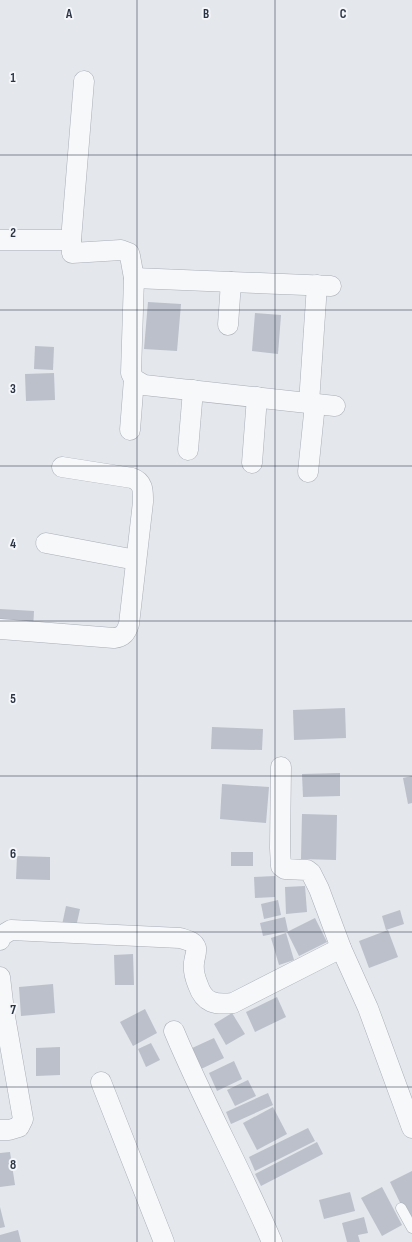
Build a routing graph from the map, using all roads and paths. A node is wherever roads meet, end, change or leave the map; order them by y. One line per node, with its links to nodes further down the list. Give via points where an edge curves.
1 (84, 81): 3 (street)
2 (0, 240): 3 (street)
3 (71, 240): 4 (street, via 72,253 121,250 129,253)
4 (134, 278): 5 (street); 7 (street)
5 (231, 282): 6 (street); 10 (street, via 324,286)
6 (228, 325)
7 (134, 379): 8 (street, via 144,385); 12 (street)
8 (193, 390): 9 (street); 13 (street)
9 (257, 397): 10 (street); 14 (street)
10 (312, 403): 11 (street); 16 (street)
11 (335, 406)
12 (130, 430)
13 (188, 450)
14 (252, 463)
15 (62, 468): 18 (street, via 132,478 140,484 143,502)
16 (308, 472)
17 (46, 543): 18 (street)
18 (136, 560): 19 (street, via 129,624 120,637)
19 (0, 629)
20 (281, 767): 22 (street, via 281,866 285,869 306,870 311,873)
21 (0, 940): 22 (street, via 1,936 11,930 188,940 196,948 195,977 201,994 212,1002 222,1004 232,1003)
22 (340, 948): 28 (street, via 368,1008)
23 (0, 977): 24 (street)
24 (2, 1011): 26 (street)
25 (174, 1031): 33 (street)
26 (7, 1067): 29 (street, via 23,1119 19,1127)
27 (101, 1082): 32 (street)
28 (412, 1128)
29 (0, 1130)
30 (401, 1208): 31 (lane)
31 (412, 1228)
32 (164, 1242)
33 (272, 1242)

